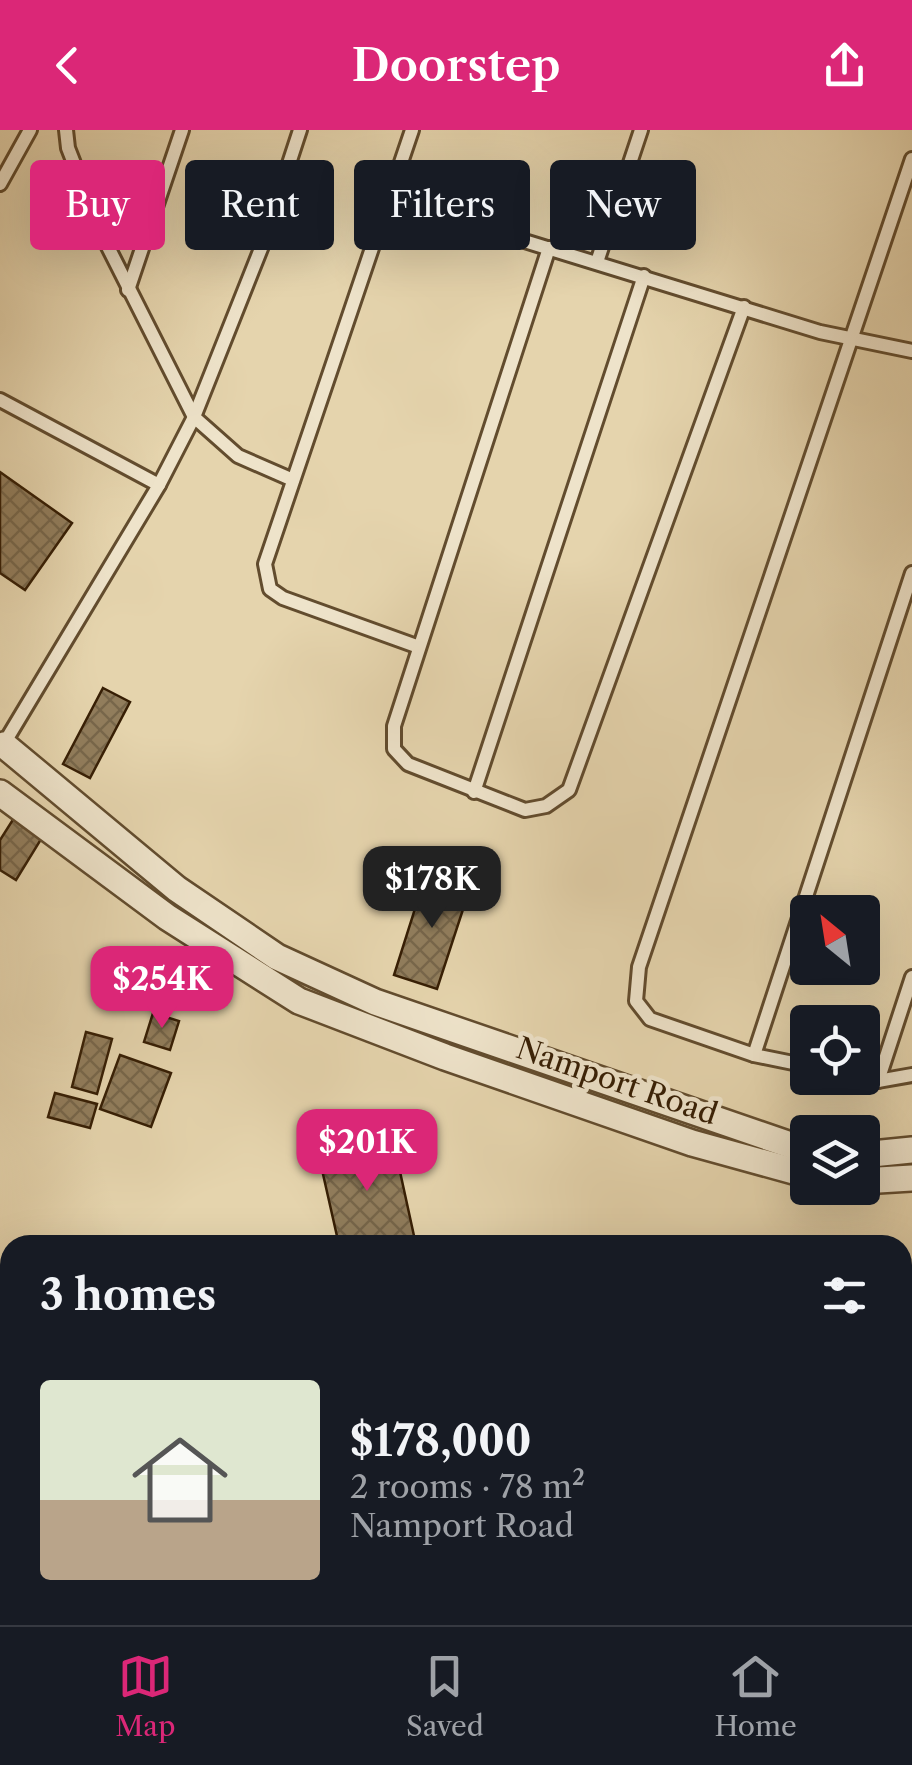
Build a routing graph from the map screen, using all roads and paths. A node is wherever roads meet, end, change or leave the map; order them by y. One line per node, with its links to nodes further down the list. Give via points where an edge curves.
1 (30, 130): 9 (lane)
2 (66, 130): 15 (lane)
3 (182, 130): 15 (lane)
4 (300, 130): 20 (lane)
5 (412, 130): 8 (lane)
6 (640, 130): 13 (lane)
7 (912, 159): 17 (lane)
8 (402, 160)
9 (0, 184)
10 (530, 242): 11 (lane)
11 (549, 248): 13 (lane); 24 (lane)
12 (371, 250): 21 (lane)
13 (597, 262): 14 (lane)
14 (644, 276): 16 (lane); 26 (lane)
15 (128, 290): 20 (lane)
16 (744, 307): 17 (lane); 26 (lane, via 569,790 546,806 525,810)
17 (852, 338): 18 (lane); 29 (lane, via 640,967 636,1001 650,1020)
18 (912, 351)
19 (0, 400): 22 (lane)
20 (194, 417): 21 (lane, via 238,456); 22 (lane)
21 (294, 480): 24 (lane, via 265,564 270,589)
22 (159, 485): 25 (lane)
23 (912, 573): 29 (lane)
24 (419, 647): 26 (lane, via 394,726 394,749 408,764)
25 (2, 748): 34 (street, via 177,889 277,957 375,1002)
26 (474, 792)
27 (0, 793): 37 (street, Namport Road, via 167,917 299,1000 692,1143)
28 (912, 977): 31 (lane)
29 (754, 1055): 30 (lane)
30 (790, 1062)
31 (880, 1075)
32 (912, 1075): 33 (lane)
33 (880, 1081)
34 (790, 1145)
35 (912, 1150): 36 (street)
36 (880, 1153)
37 (790, 1170)
38 (912, 1178): 39 (street)
39 (880, 1180)

